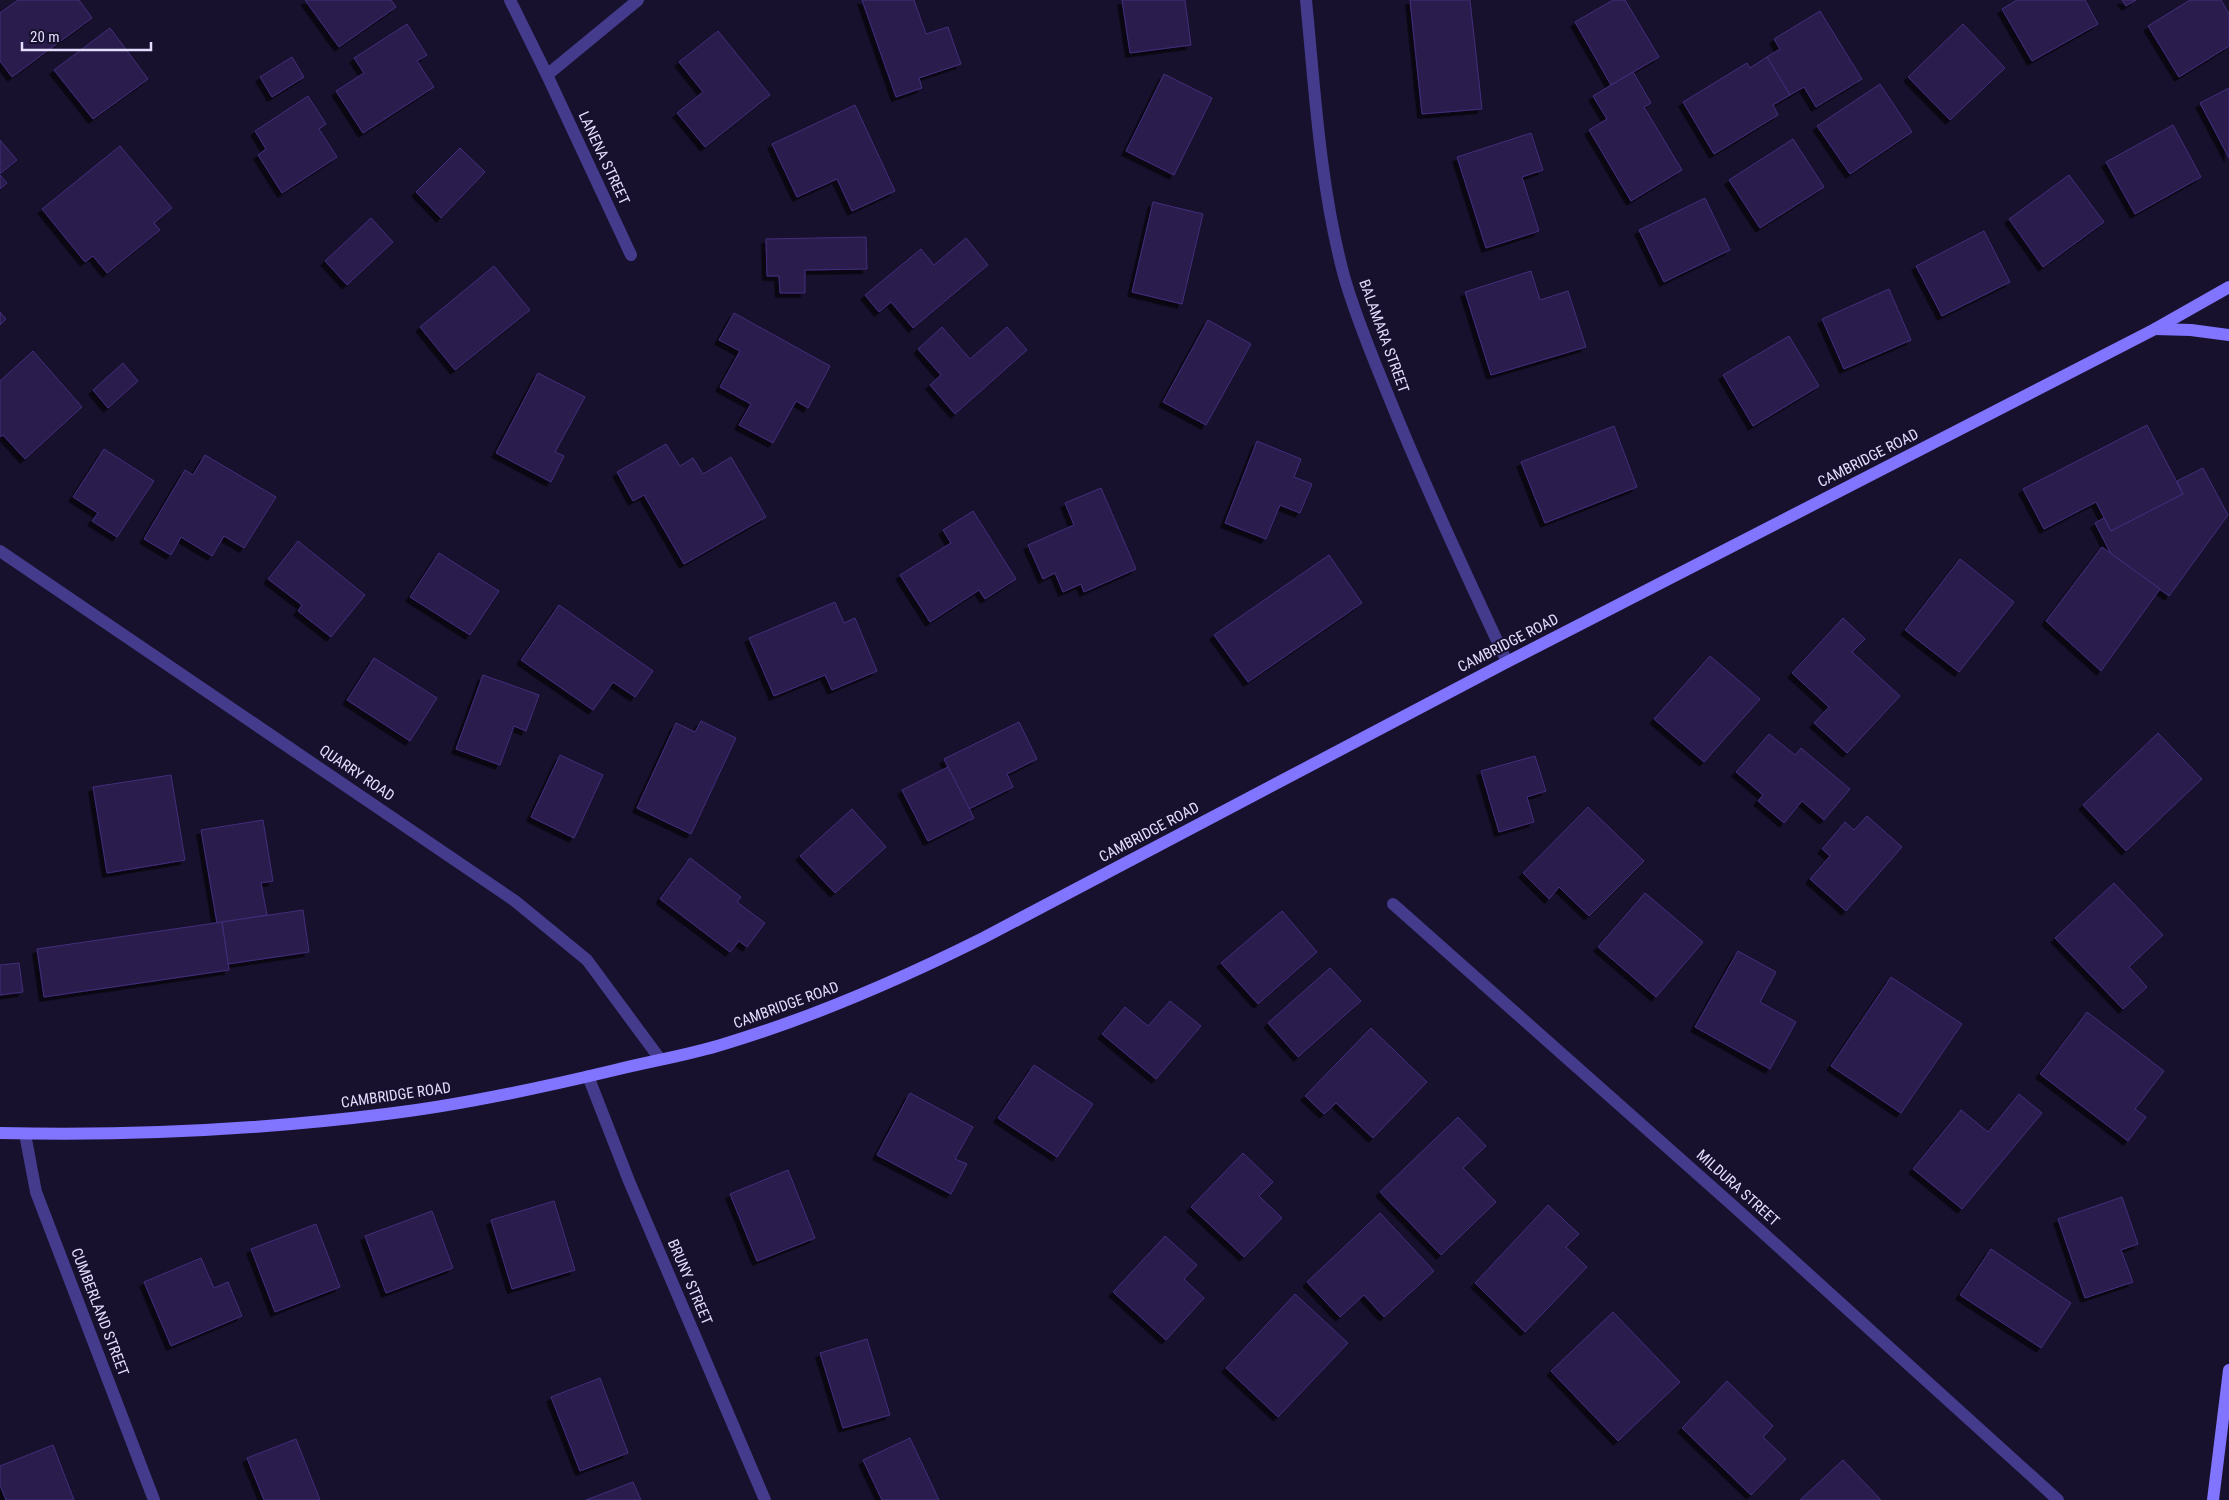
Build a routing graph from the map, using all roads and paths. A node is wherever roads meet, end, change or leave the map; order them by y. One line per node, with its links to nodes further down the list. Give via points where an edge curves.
1 (510, 0): 4 (street, LANENA STREET)
2 (638, 0): 4 (street)
3 (1306, 0): 10 (street, BALAMARA STREET, via 1320,149 1344,277 1414,459)
4 (548, 75): 5 (street, LANENA STREET)
5 (631, 255)
6 (2229, 287): 7 (main road, CAMBRIDGE ROAD)
7 (2155, 328): 8 (main road); 10 (main road, CAMBRIDGE ROAD)
8 (2229, 335)
9 (0, 551): 12 (street, QUARRY ROAD, via 515,900 587,960)
10 (1507, 662): 12 (main road, CAMBRIDGE ROAD, via 912,974 723,1044)
11 (1392, 904): 19 (street, MILDURA STREET, via 1737,1209)
12 (660, 1059): 13 (main road, CAMBRIDGE ROAD)
13 (588, 1076): 15 (main road, CAMBRIDGE ROAD, via 499,1096 388,1114 274,1126 173,1132); 18 (street, BRUNY STREET, via 629,1181)
14 (0, 1133): 15 (main road, CAMBRIDGE ROAD)
15 (25, 1134): 17 (street, CUMBERLAND STREET, via 36,1192)
16 (2229, 1370): 20 (main road)
17 (154, 1500)
18 (765, 1500)
19 (2058, 1500)
20 (2213, 1500)

